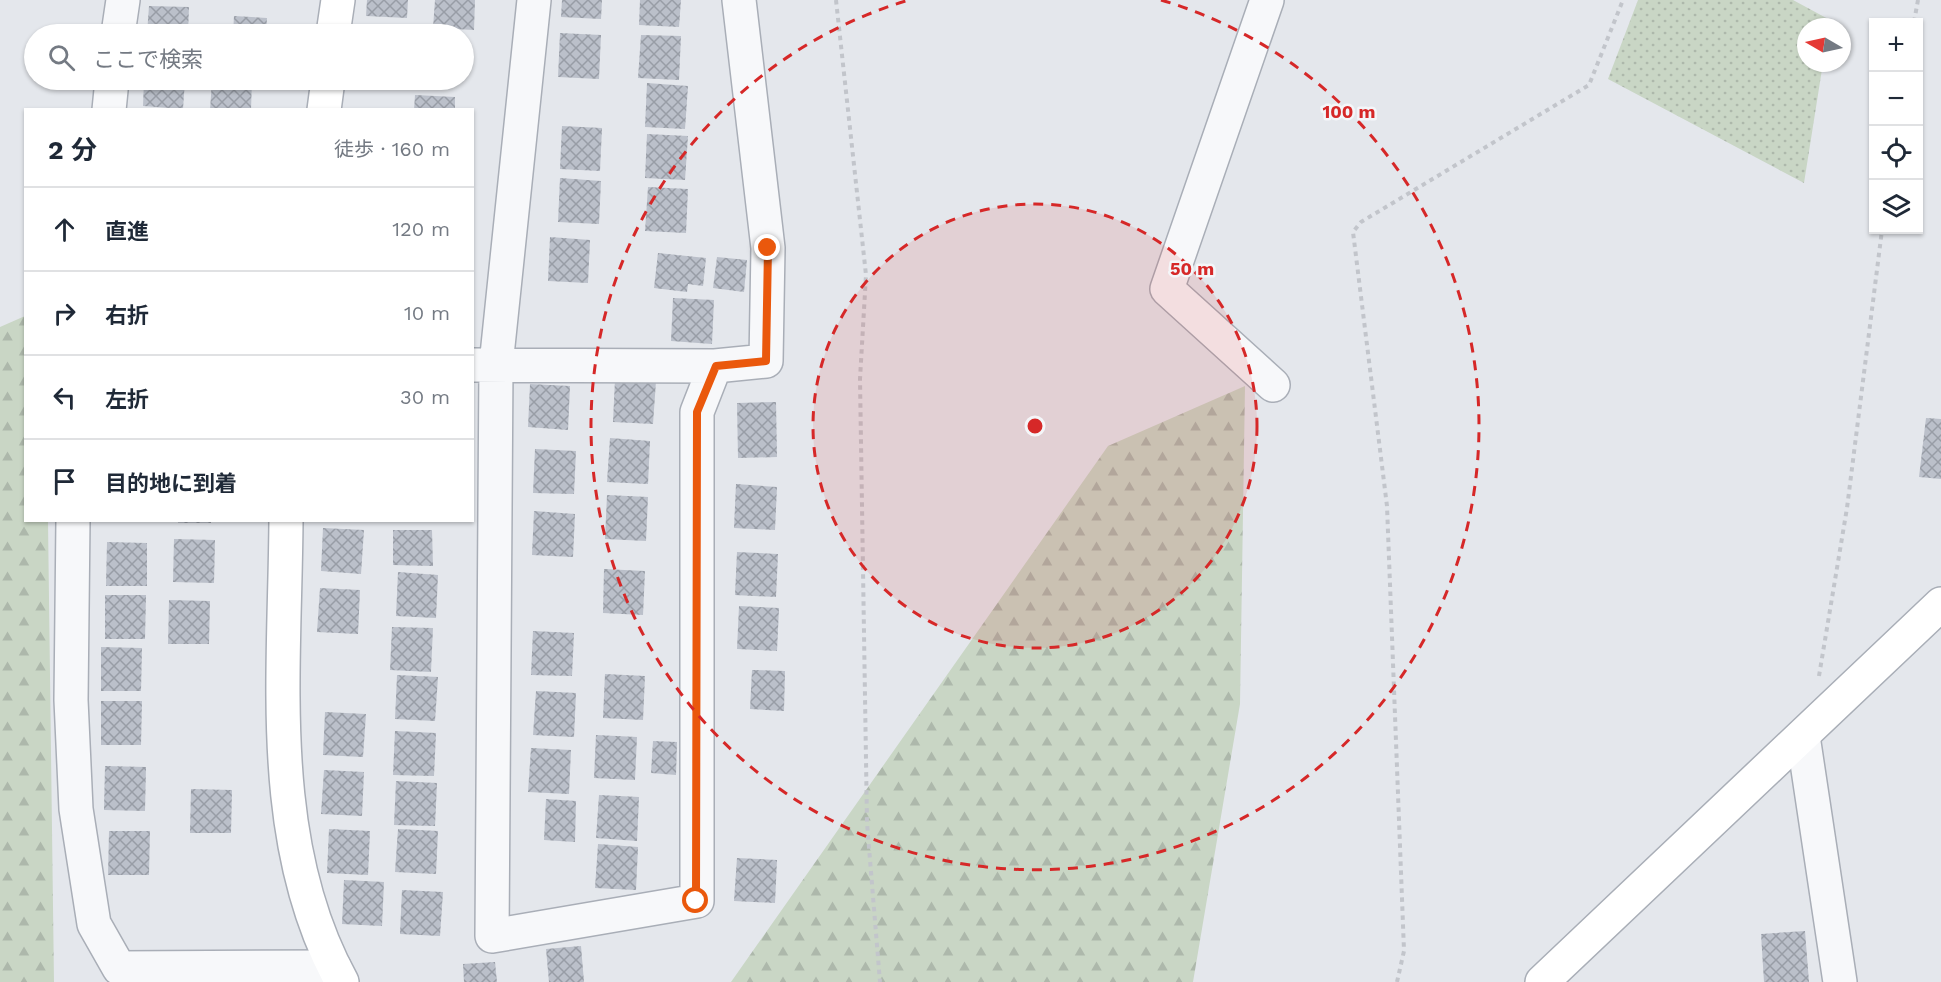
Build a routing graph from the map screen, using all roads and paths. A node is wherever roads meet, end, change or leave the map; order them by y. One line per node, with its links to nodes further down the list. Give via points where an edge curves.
1 (123, 0): 10 (street)
2 (338, 0): 11 (street)
3 (534, 0): 17 (street)
4 (739, 0): 18 (street, via 768,248 766,361)
5 (836, 0): 25 (path, via 866,275 860,379 867,823)
6 (1267, 0): 19 (street, via 1167,289)
7 (1623, 0): 26 (path, via 1589,85 1362,222 1353,232 1387,506 1404,951)
8 (1918, 0): 9 (path)
9 (1915, 18)
10 (119, 24)
11 (334, 24)
12 (111, 90): 14 (street)
13 (327, 90): 15 (street)
14 (108, 108)
15 (324, 108)
16 (1881, 234): 23 (path, via 1847,508)
17 (484, 365): 18 (street); 18 (street, via 492,936 696,901 697,412)
18 (716, 366)
19 (1273, 385)
20 (73, 522): 24 (street, via 71,700 76,809 94,924 118,968)
21 (286, 522): 24 (street, via 284,736 292,833 326,952)
22 (1941, 604): 23 (street)
23 (1808, 732): 27 (street); 28 (street)
24 (338, 974)
25 (880, 982)
26 (1397, 982)
27 (1542, 982)
28 (1840, 982)

